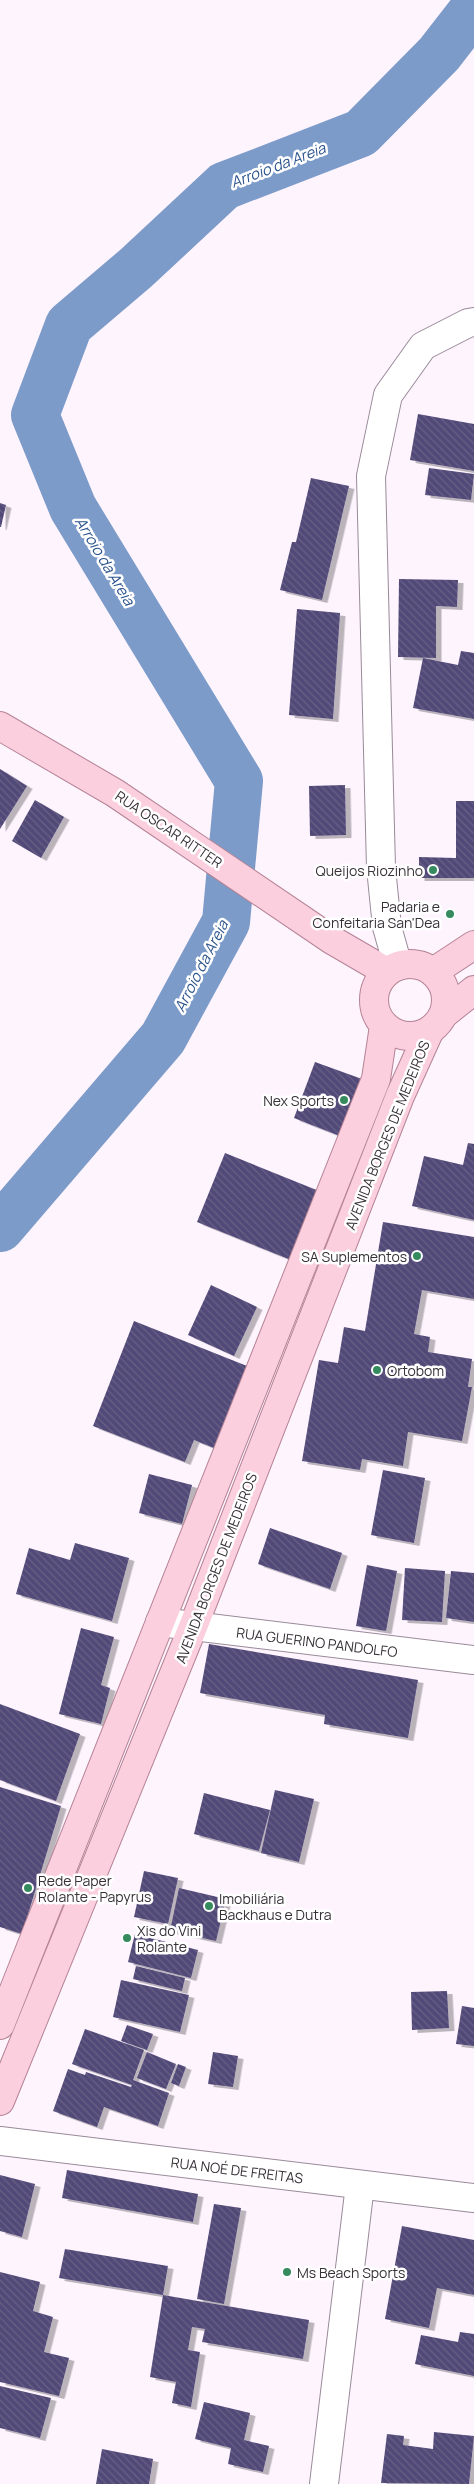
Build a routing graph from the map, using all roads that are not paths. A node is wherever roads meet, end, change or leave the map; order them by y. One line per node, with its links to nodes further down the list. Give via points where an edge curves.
1 (474, 322): 5 (street, via 423,346 388,395 371,476 381,868 387,927)
2 (0, 726): 5 (main road, RUA OSCAR RITTER, via 115,793)
3 (474, 944): 4 (main road)
4 (433, 972): 5 (main road, via 410,964); 7 (main road, via 446,992 447,1004)
5 (387, 977): 8 (main road, via 374,1004)
6 (474, 990): 7 (main road)
7 (436, 1023): 8 (main road, via 418,1036 394,1033); 10 (main road, AVENIDA BORGES DE MEDEIROS, via 400,1096)
8 (384, 1026): 9 (main road, via 376,1079)
9 (160, 1622): 10 (street, RUA GUERINO PANDOLFO); 12 (main road)
10 (194, 1628): 11 (street, RUA GUERINO PANDOLFO); 13 (main road, AVENIDA BORGES DE MEDEIROS)
11 (474, 1660)
12 (11, 1997): 13 (main road); 14 (main road)
13 (38, 2009): 15 (main road, AVENIDA BORGES DE MEDEIROS)
14 (0, 2025)
15 (0, 2102)
16 (0, 2142): 17 (street, RUA NOÉ DE FREITAS)
17 (360, 2185): 18 (street, RUA NOÉ DE FREITAS); 19 (street)
18 (474, 2198)
19 (324, 2484)

